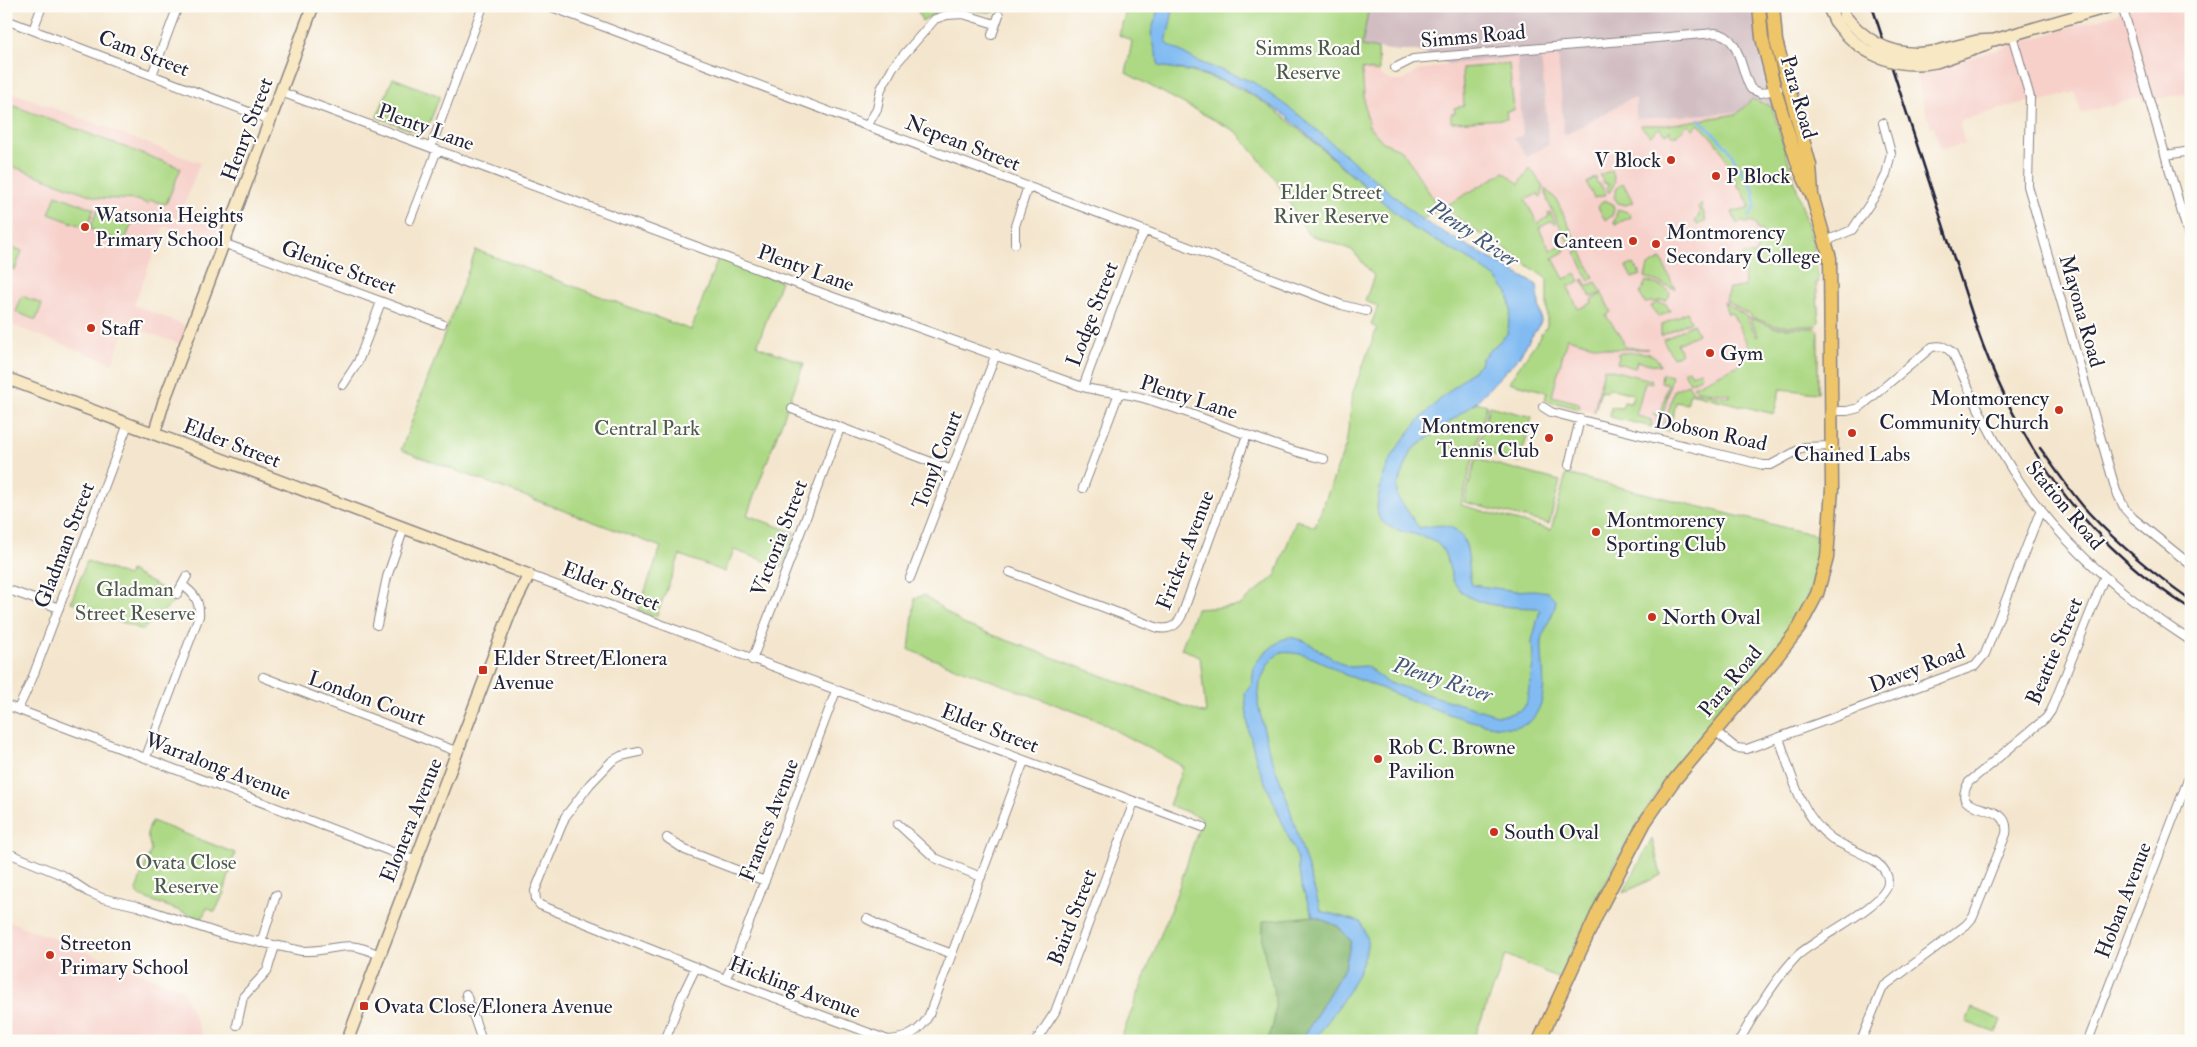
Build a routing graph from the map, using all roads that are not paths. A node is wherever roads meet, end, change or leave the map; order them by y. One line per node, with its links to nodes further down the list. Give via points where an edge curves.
1 (42, 6): 15 (street)
2 (178, 6): 19 (street)
3 (313, 6): 22 (street, Henry Street)
4 (483, 6): 26 (street)
5 (549, 6): 25 (street, Nepean Street)
6 (1759, 6): 21 (main road, Para Road, via 1762,38)
7 (1773, 6): 20 (main road, Para Road, via 1773,27)
8 (1828, 6): 11 (street)
9 (2111, 6): 17 (street)
10 (2122, 6): 28 (street)
11 (1839, 14): 17 (street, bridge, via 1884,48 1935,57 1976,42)
12 (999, 15): 14 (street)
13 (6, 20): 15 (street, Cam Street)
14 (995, 24): 16 (street); 25 (street, via 963,14 935,19 893,67)
15 (33, 30): 19 (street, Cam Street)
16 (992, 35)
17 (2012, 35): 60 (street, Mayona Road, via 2030,97 2028,186 2116,491 2133,518)
18 (1396, 68): 21 (street, Simms Road, via 1413,59 1715,33 1731,40 1751,89 1761,93)
19 (152, 75): 23 (street, Cam Street)
20 (1788, 86): 21 (street, Simms Road); 30 (main road, Para Road, via 1810,165)
21 (1775, 90): 30 (main road, Para Road, via 1799,168)
22 (281, 92): 23 (street, Henry Street); 26 (street, Plenty Lane)
23 (270, 120): 34 (street, Henry Street)
24 (1883, 123): 33 (street, via 1891,153 1886,175 1852,230)
25 (867, 126): 29 (street, Nepean Street)
26 (434, 149): 31 (street); 40 (street, Plenty Lane)
27 (2191, 151): 28 (street)
28 (2166, 155): 36 (street)
29 (1028, 186): 32 (street, Nepean Street); 35 (street, via 1015,226)
30 (1812, 195): 33 (main road, Para Road)
31 (410, 220)
32 (1142, 229): 38 (street, Nepean Street, via 1342,305); 43 (street, Lodge Street)
33 (1826, 240): 47 (main road, Para Road, via 1830,258)
34 (224, 243): 37 (street, Glenice Street); 51 (street, Henry Street)
35 (1015, 244)
36 (2191, 244)
37 (381, 302): 39 (street, Glenice Street); 42 (street, via 358,362)
38 (1366, 311)
39 (442, 324)
40 (996, 354): 43 (street, Plenty Lane); 56 (street, Tonyl Court)
41 (6, 378): 49 (street, Elder Street)
42 (343, 385)
43 (1083, 387): 44 (street, Plenty Lane)
44 (1119, 393): 52 (street, Plenty Lane); 57 (street)
45 (1543, 407): 48 (street, Dobson Road)
46 (792, 409): 50 (street)
47 (1831, 410): 53 (main road, Para Road); 58 (street, Station Road, via 1859,408 1926,351 1944,346 1953,354 2007,461)
48 (1580, 419): 53 (street, Dobson Road, via 1766,466 1804,447); 55 (street)
49 (128, 424): 51 (street, Elder Street); 69 (street, Gladman Street)
50 (840, 428): 56 (street); 72 (street, Victoria Street)
51 (154, 434): 59 (street, Elder Street)
52 (1247, 435): 54 (street, Plenty Lane); 61 (street, Fricker Avenue, via 1182,615 1174,626 1158,628)
53 (1832, 446): 77 (main road, Para Road, via 1830,540 1817,594 1799,628)
54 (1324, 459)
55 (1569, 465)
56 (952, 470): 64 (street, Tonyl Court)
57 (1084, 488)
58 (2041, 509): 65 (street, Station Road); 78 (street, Davey Road, via 1980,663)
59 (404, 528): 62 (street, Elder Street); 70 (street, via 387,577)
60 (2191, 565)
61 (1010, 572)
62 (525, 573): 72 (street, Elder Street); 79 (street, Elonera Avenue)
63 (187, 576): 66 (street)
64 (910, 578)
65 (2104, 578): 71 (street, Station Road); 109 (street, Beattie Street, via 2051,711 1965,788 1968,803 1999,813 2007,824 1973,917 1883,986)
66 (182, 585): 68 (street); 81 (street, via 195,596 199,616)
67 (6, 589): 69 (street)
68 (177, 594)
69 (59, 608): 76 (street, Gladman Street)
70 (377, 625)
71 (2191, 641)
72 (752, 660): 74 (street, Elder Street)
73 (263, 677): 79 (street, London Court)
74 (836, 691): 82 (street, Elder Street); 91 (street, Frances Avenue)
75 (6, 705): 76 (street, Warralong Avenue)
76 (21, 710): 81 (street, Warralong Avenue)
77 (1715, 732): 78 (street, Davey Road, via 1740,749); 107 (main road, Para Road, via 1662,796 1636,838)
78 (1779, 738): 108 (street, via 1804,805 1818,825 1840,844 1877,862 1887,874 1888,883 1881,896 1864,911 1798,956)
79 (458, 752): 89 (street, Elonera Avenue)
80 (639, 752): 98 (street, Hickling Avenue, via 612,762 564,817 547,858 536,900 545,909)
81 (146, 757): 89 (street, Warralong Avenue)
82 (1024, 760): 84 (street, Elder Street); 90 (street, Hickling Avenue)
83 (2191, 772): 110 (street, Hoban Avenue)
84 (1134, 802): 86 (street, Elder Street); 106 (street, Baird Street, via 1055,1012)
85 (898, 824): 90 (street, via 935,858)
86 (1203, 827)
87 (667, 838): 91 (street, via 685,850)
88 (13, 855): 94 (street, via 64,876 102,898)
89 (416, 861): 97 (street, Elonera Avenue)
90 (981, 877): 96 (street, Hickling Avenue)
91 (765, 881): 99 (street, Frances Avenue)
92 (276, 895): 94 (street)
93 (867, 919): 96 (street)
94 (261, 943): 95 (street)
95 (275, 946): 97 (street, via 312,951 350,945); 101 (street, via 267,971 243,997)
96 (952, 954): 102 (street, Hickling Avenue, via 924,1024)
97 (379, 955): 103 (street, Elonera Avenue)
98 (693, 966): 99 (street, Hickling Avenue); 105 (street)
99 (728, 980): 102 (street, Hickling Avenue, via 879,1038)
100 (466, 994): 104 (street)
101 (237, 1025)
102 (904, 1039)
103 (346, 1041)
104 (482, 1041)
105 (665, 1041)
106 (1036, 1041)
107 (1539, 1041)
108 (1738, 1041)
109 (1861, 1041)
110 (2088, 1041)

